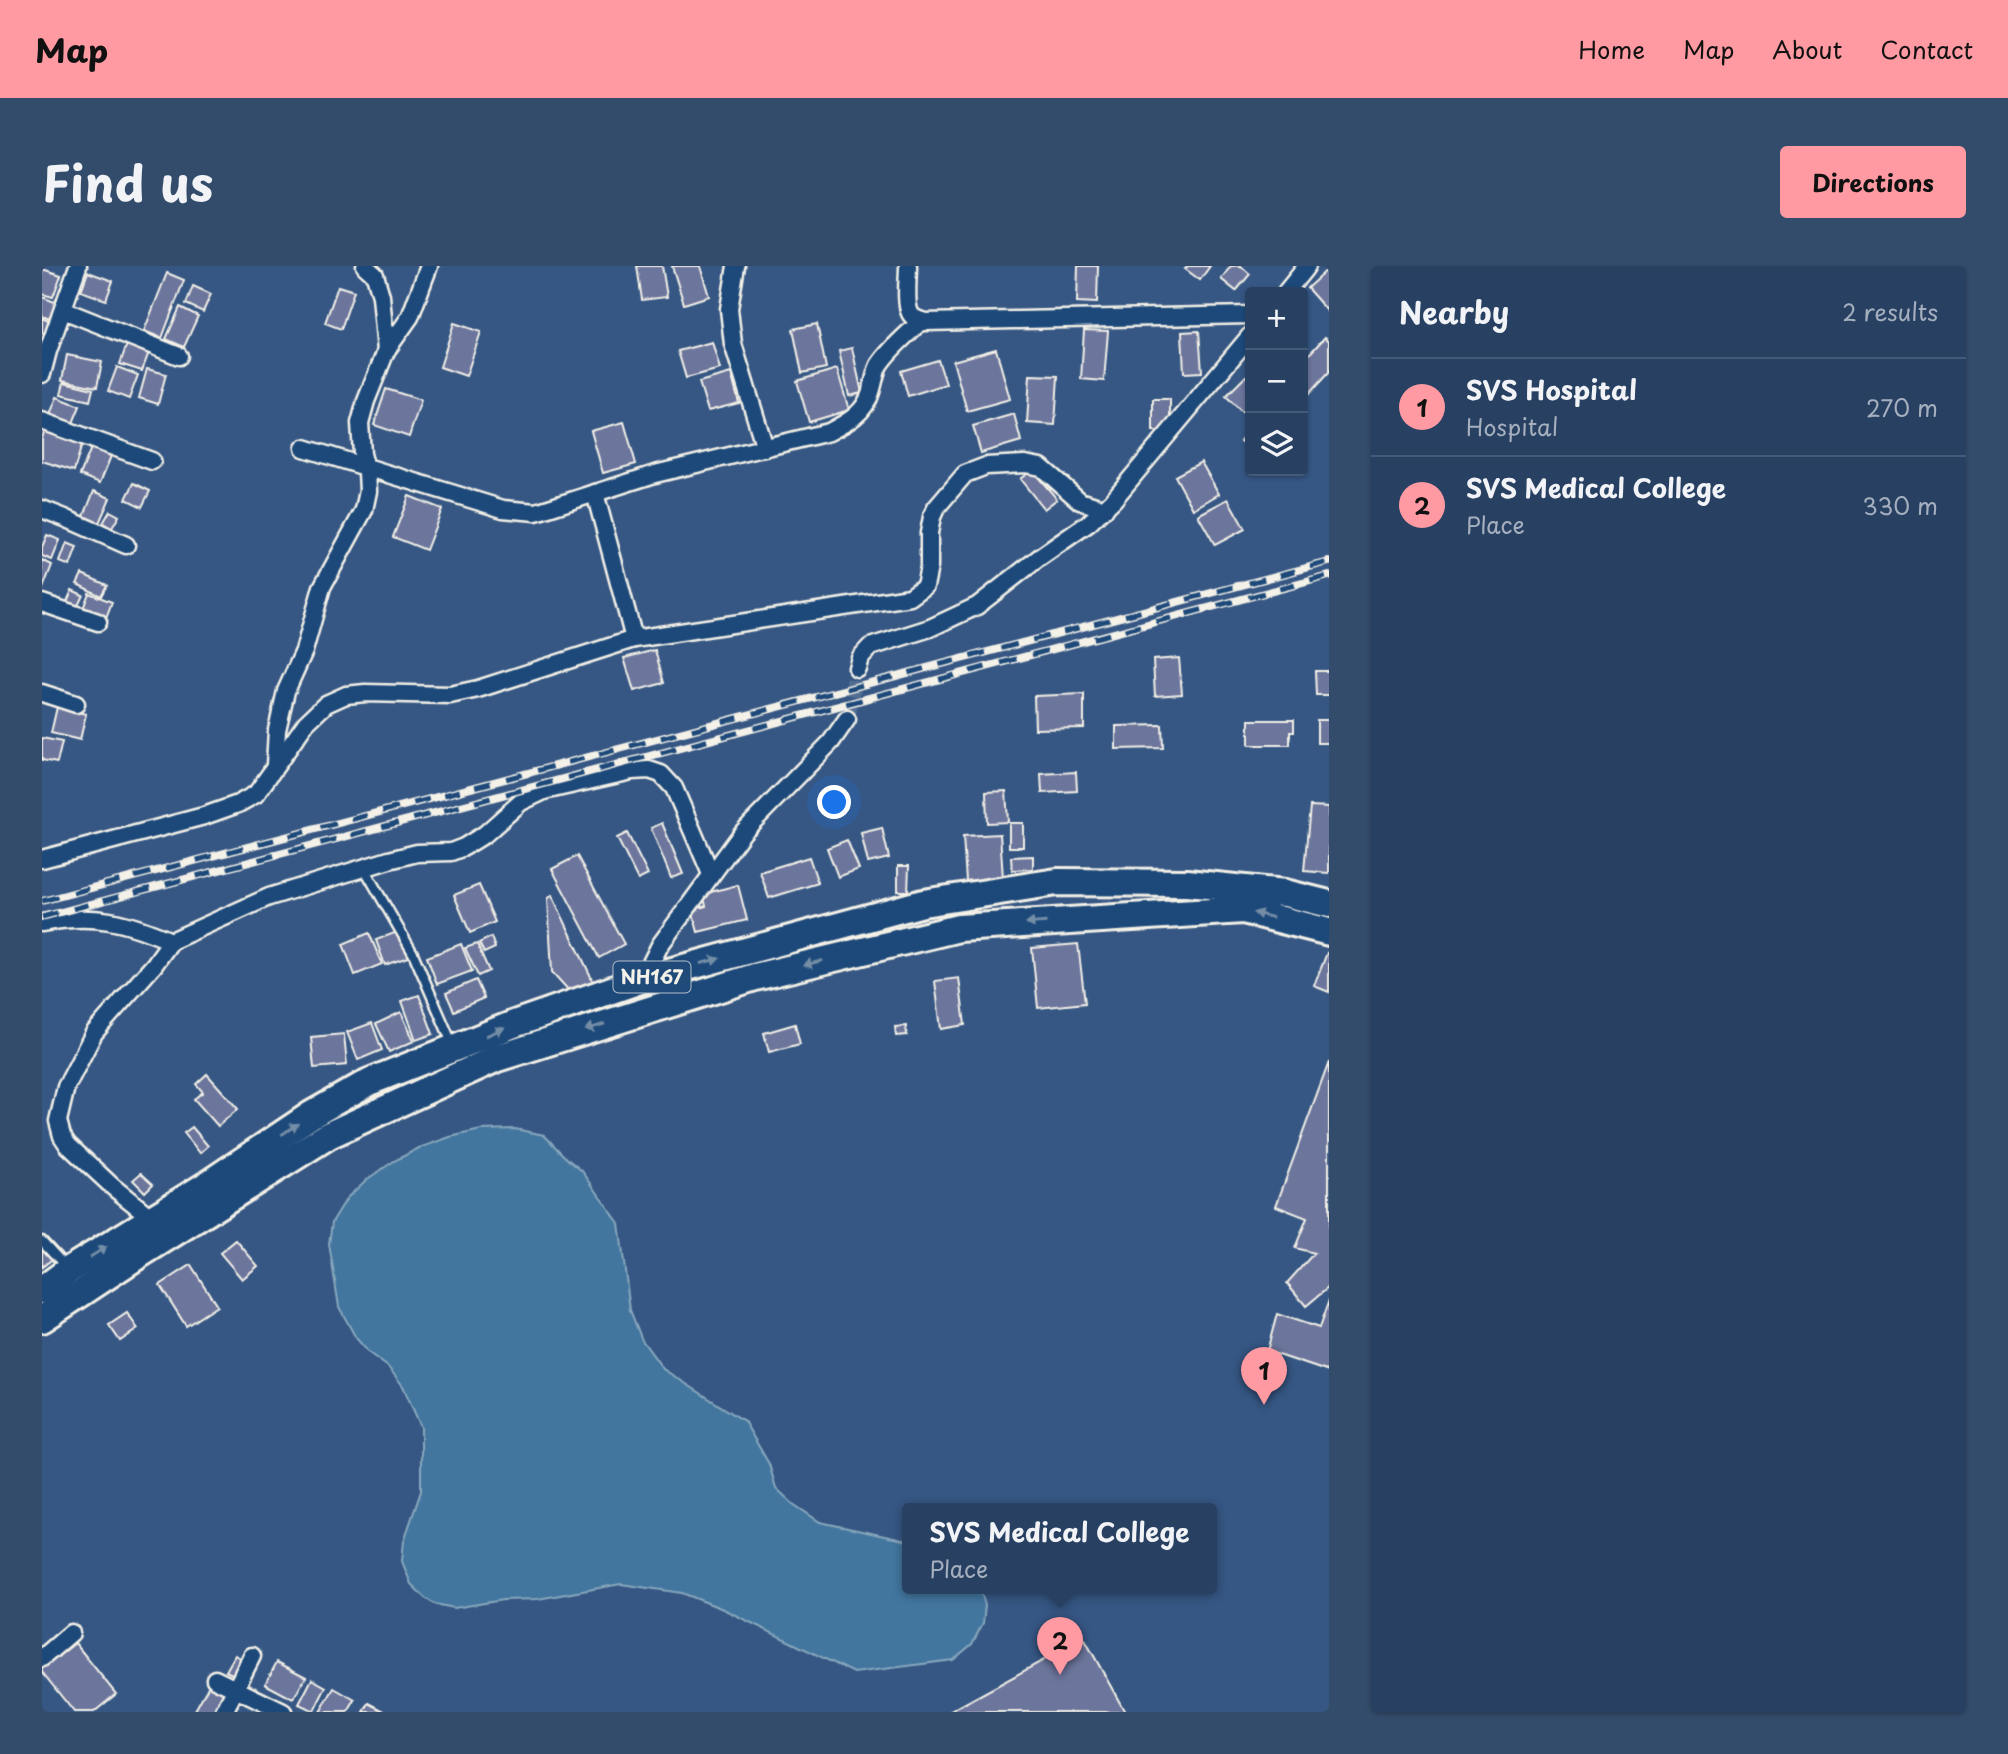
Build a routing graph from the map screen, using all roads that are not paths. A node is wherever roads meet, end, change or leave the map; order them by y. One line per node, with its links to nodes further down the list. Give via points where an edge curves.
1 (78, 266): 8 (street)
2 (365, 266): 12 (street, via 375,275 381,296)
3 (429, 266): 12 (street, via 410,317)
4 (736, 266): 17 (street, via 729,309 733,344)
5 (908, 266): 10 (street, via 910,314)
6 (1307, 266): 7 (street)
7 (1290, 287)
8 (63, 310): 13 (street); 14 (street)
9 (1245, 315): 10 (street)
10 (921, 321): 17 (street, via 878,368 863,410 829,432)
11 (1245, 342): 22 (street)
12 (386, 351): 19 (street, via 360,423)
13 (179, 356)
14 (42, 374)
15 (42, 421): 18 (street)
16 (304, 448): 19 (street)
17 (765, 448): 20 (street)
18 (152, 461)
19 (366, 466): 20 (street, via 503,509 536,512); 31 (street, via 364,510 323,587 304,651 286,691)
20 (595, 493): 26 (street)
21 (42, 509): 23 (street)
22 (1105, 509): 26 (street, via 1080,501 1041,467 986,466 965,474 936,508 925,586 910,597); 27 (street, via 977,606 930,628 870,647)
23 (126, 545)
24 (42, 603): 25 (street)
25 (98, 622)
26 (634, 639): 31 (street, via 450,695 346,695 326,704 306,723)
27 (857, 668)
28 (42, 693): 29 (street)
29 (76, 705)
30 (848, 719): 34 (street, via 743,832)
31 (275, 768): 32 (street, via 256,794 237,804)
32 (42, 859)
33 (364, 868): 34 (street, via 417,853 464,847 522,802 544,791 649,770 661,774 674,788); 38 (street, via 270,897); 40 (lane, via 413,953)
34 (711, 874): 39 (street, via 660,945)
35 (1329, 904): 39 (highway, NH167, one-way to 35, via 923,903 1057,882 1186,883 1285,893)
36 (42, 923): 38 (street, via 122,922)
37 (1329, 932): 45 (highway, NH167, one-way to 45, via 1243,910 959,928 755,977 497,1058 329,1135)
38 (171, 941): 41 (street, via 94,1033 65,1087 58,1121 68,1145)
39 (643, 979): 40 (highway, NH167, one-way to 39)
40 (455, 1049): 41 (highway, NH167, one-way to 40, via 369,1082)
41 (153, 1219): 43 (highway, NH167, one-way to 41)
42 (42, 1241): 43 (lane)
43 (69, 1270): 44 (highway, NH167)
44 (42, 1290)
45 (42, 1319)
46 (71, 1633): 48 (street)
47 (252, 1656): 50 (street)
48 (42, 1658)
49 (215, 1679): 50 (street)
50 (236, 1688): 51 (street); 52 (street)
51 (224, 1712)
52 (284, 1712)

